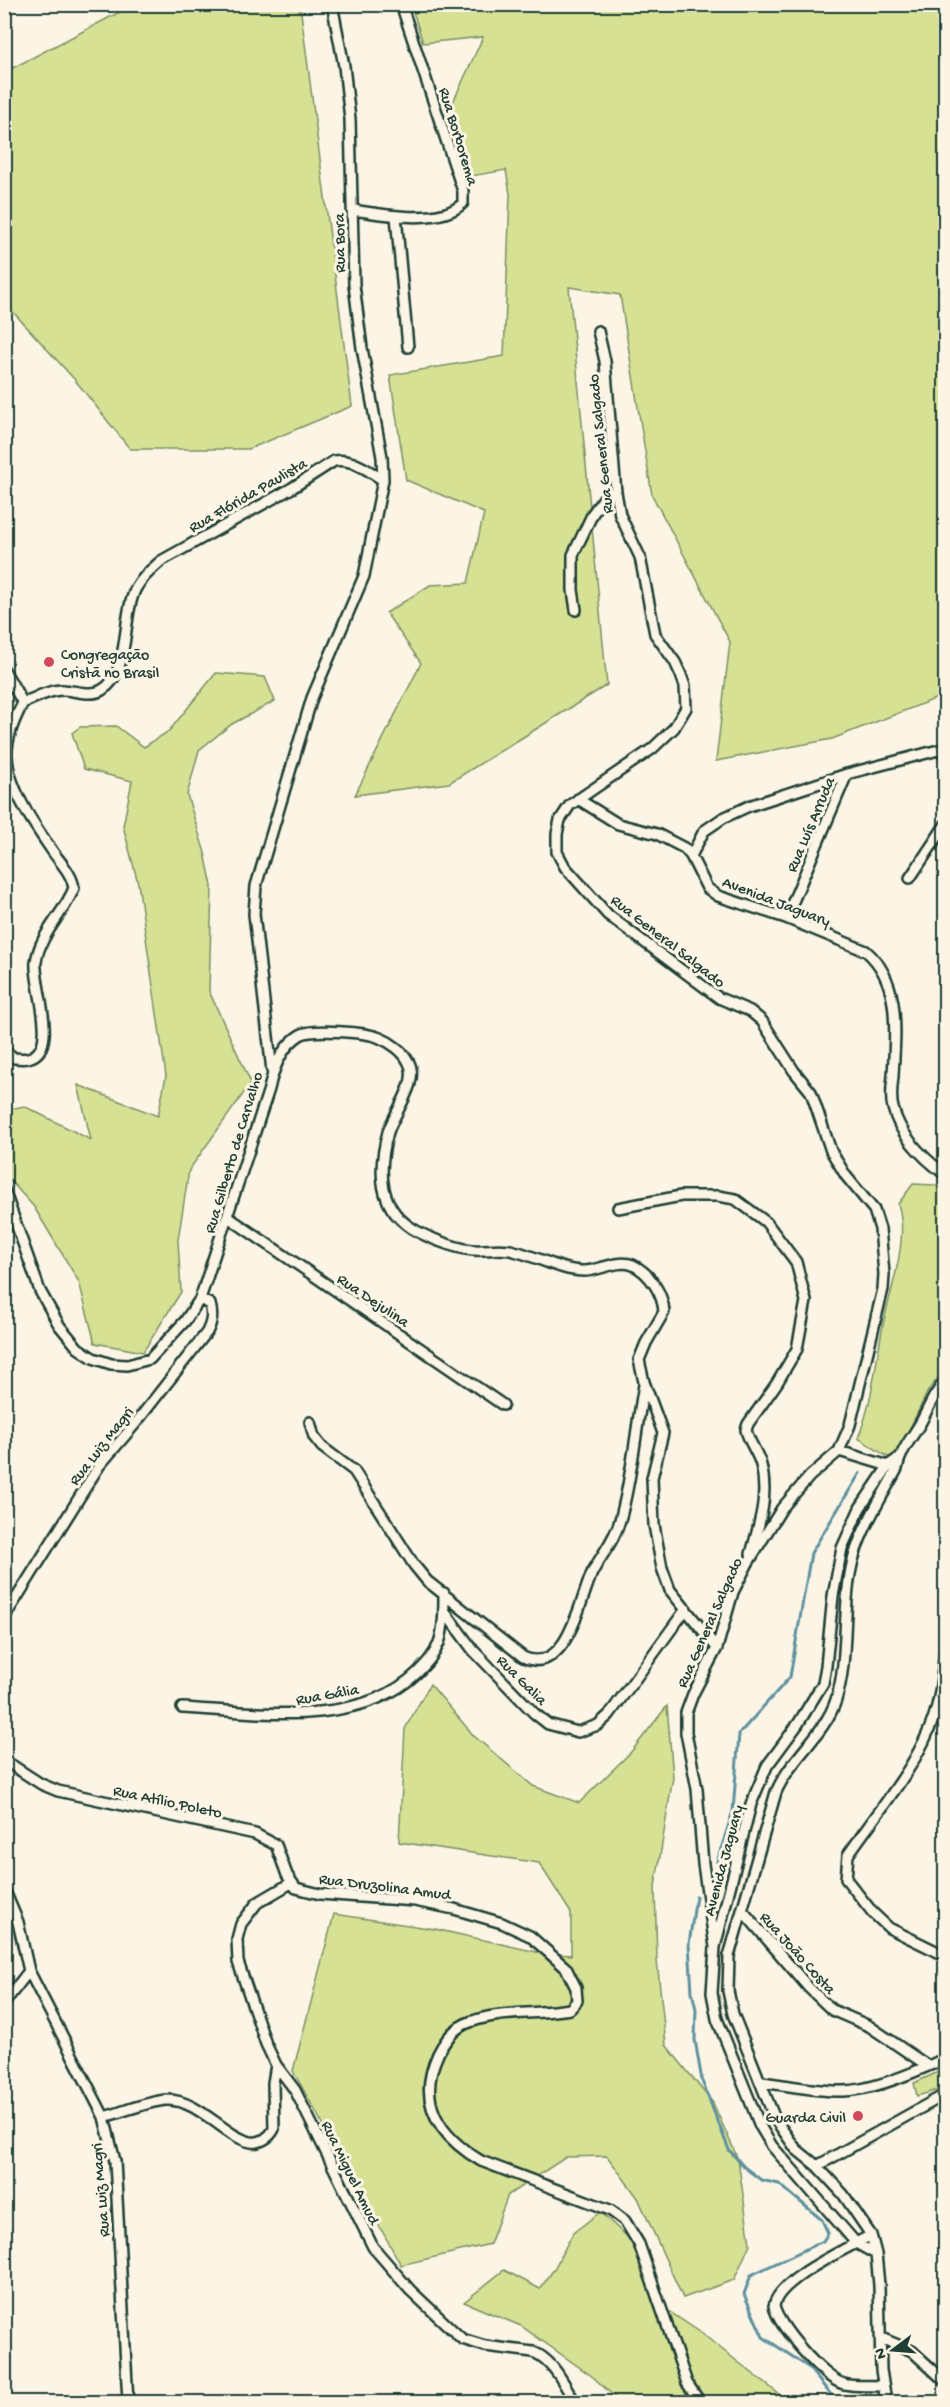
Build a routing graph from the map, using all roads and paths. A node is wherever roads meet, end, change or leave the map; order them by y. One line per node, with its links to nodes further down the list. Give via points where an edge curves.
1 (332, 4): 3 (street, Rua Bora, via 350,118)
2 (401, 4): 4 (street, Rua Borborema, via 464,198 458,208 444,213)
3 (352, 210): 4 (street, Rua Borborema); 7 (street, Rua Bora, via 354,285)
4 (396, 216): 6 (street)
5 (598, 331): 8 (street, Rua General Salgado, via 605,361)
6 (408, 347)
7 (383, 480): 11 (street, Rua Flórida Paulista, via 349,461 334,461 161,561 136,590 120,667 109,685 95,694 60,690); 20 (street, via 364,576 312,698 256,886 254,914)
8 (616, 492): 9 (street, via 608,494 593,513 573,555); 14 (street, Rua General Salgado, via 620,515 640,557 655,634 681,675 686,708 674,728 652,749)
9 (576, 610)
10 (4, 670): 11 (street)
11 (23, 703): 19 (street, via 8,746 9,767 31,819 74,888 48,929 36,962 44,1024 40,1048 29,1058 14,1058)
12 (945, 747): 13 (street)
13 (847, 774): 16 (street, via 723,818 704,831); 18 (street, Rua Luís Arruda)
14 (578, 798): 16 (street, via 618,824 669,839); 30 (street, Rua General Salgado, via 564,812 556,834 557,852 565,867 608,915 719,998 750,1011 762,1021 811,1092 831,1151 874,1210 880,1229 883,1289)
15 (945, 824): 17 (street)
16 (691, 856): 18 (street, Avenida Jaguary, via 707,888 718,896)
17 (910, 878)
18 (786, 918): 21 (street, Avenida Jaguary, via 866,951 882,968 893,1000 892,1106 904,1134)
19 (4, 1050)
20 (272, 1071): 24 (street, Rua Gilberto de Carvalho); 27 (street, Rua Gilberto de Carvalho, via 291,1042 305,1032 379,1037 400,1052 408,1061 412,1080 388,1132 382,1186 391,1210 413,1230 461,1248 514,1251 581,1271 627,1263 641,1270 661,1296 664,1312 639,1360)
21 (945, 1175)
22 (4, 1190): 25 (street, Rua Gilberto de Carvalho, via 49,1308 78,1348 93,1358 127,1365 150,1359)
23 (618, 1208): 32 (street, via 681,1196 735,1199 766,1222 796,1262 806,1301 797,1349 746,1430 761,1465 764,1499)
24 (228, 1217): 25 (street, Rua Gilberto de Carvalho); 28 (street, Rua Dejulina)
25 (200, 1299): 36 (street, Rua Luiz Magri, via 210,1304 212,1311 207,1332 99,1466)
26 (945, 1381): 31 (street, Avenida Jaguary)
27 (644, 1382): 33 (street, via 618,1526 593,1570 571,1630 558,1650 546,1658 523,1657); 34 (street, Rua Gilberto de Carvalho, via 663,1433 654,1466 652,1503 662,1568 670,1590)
28 (503, 1405)
29 (310, 1422): 33 (street, via 322,1447 354,1471 414,1565)
30 (839, 1451): 31 (street); 32 (street, Rua General Salgado, via 810,1476 782,1509)
31 (893, 1467): 39 (street, Avenida Jaguary, via 860,1508 842,1548); 40 (street, Avenida Jaguary, via 854,1552 846,1597)
32 (748, 1563): 38 (street, Rua General Salgado, via 734,1592)
33 (444, 1593): 35 (street, Rua Gália)
34 (686, 1609): 35 (street, Rua Galia, via 609,1715 598,1725 578,1732 548,1724 534,1713 473,1650); 38 (street, Rua Gilberto de Carvalho)
35 (444, 1611): 42 (street, Rua Gália, via 439,1642 430,1660 403,1684 374,1699 334,1710 291,1714)
36 (4, 1618)
37 (945, 1633): 41 (street)
38 (717, 1648): 47 (street, Rua General Salgado, via 686,1713)
39 (827, 1660): 40 (street); 47 (street, Avenida Jaguary, via 817,1694 767,1766 758,1786)
40 (842, 1664): 46 (street, Avenida Jaguary, via 829,1718 784,1775 776,1792)
41 (941, 1705): 48 (street, via 916,1756 848,1855 845,1874 848,1884 889,1928)
42 (182, 1708)
43 (4, 1760): 44 (street, Rua Atílio Poleto, via 58,1791 270,1840 276,1845)
44 (291, 1882): 54 (street, Rua Miguel Amud, via 257,1903 241,1924 237,1939 238,1962); 68 (street, Rua Druzolina Amud, via 320,1894 415,1901 502,1923 530,1936 566,1968 576,1988 577,2001 570,2009 488,2017 459,2027 443,2043 430,2072 430,2102 445,2132 474,2157 610,2210 625,2221 641,2249 687,2383)
45 (4, 1889): 49 (street, Rua Luiz Magri, via 18,1922)
46 (742, 1910): 52 (street, Avenida Jaguary, via 729,1956 728,1991); 55 (street, Rua João Costa, via 832,2010 869,2026)
47 (715, 1947): 51 (street, Avenida Jaguary, via 712,1993)
48 (945, 1956)
49 (29, 1971): 50 (street); 58 (street, Rua Luiz Magri)
50 (4, 2003)
51 (728, 2046): 52 (street); 61 (street, Avenida Jaguary, via 772,2146)
52 (747, 2050): 56 (street, Avenida Jaguary)
53 (945, 2058): 55 (street)
54 (276, 2065): 58 (street, via 275,2122 271,2134 262,2140 250,2142 195,2108 167,2100); 67 (street, Rua Miguel Amud, via 295,2090 373,2247 392,2270 462,2339 541,2355)
55 (928, 2066): 56 (street, via 844,2091)
56 (761, 2082): 59 (street, Avenida Jaguary, via 786,2136 796,2150)
57 (945, 2094): 59 (street)
58 (104, 2117): 66 (street, Rua Luiz Magri, via 115,2161)
59 (817, 2166): 60 (street, Avenida Jaguary, via 843,2194)
60 (870, 2235): 61 (street); 62 (street, Avenida Jaguary)
61 (856, 2243): 62 (street, Avenida Jaguary); 65 (street, via 780,2291 775,2312 816,2363 834,2378 843,2384)
62 (876, 2254): 63 (street, Avenida Jaguary)
63 (881, 2338): 64 (street, via 912,2351); 65 (street, Avenida Jaguary)
64 (945, 2382)
65 (882, 2386): 69 (street, Avenida Jaguary)
66 (128, 2403)
67 (575, 2403)
68 (700, 2403)
69 (885, 2403)

